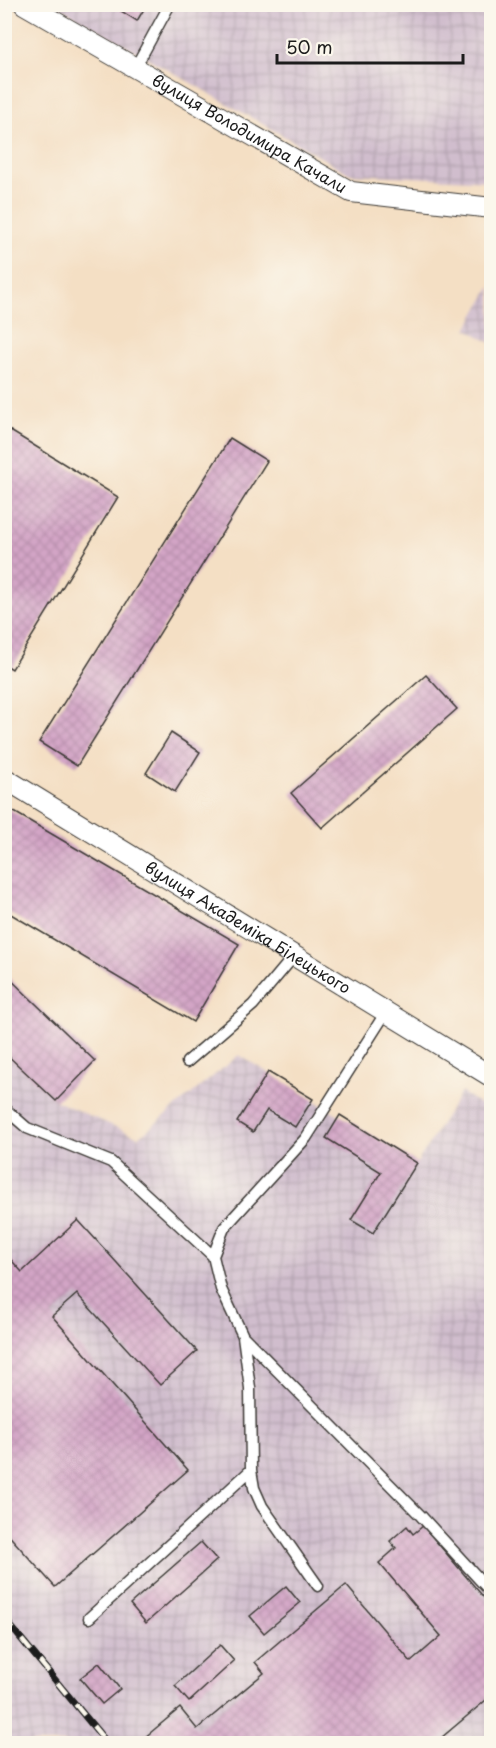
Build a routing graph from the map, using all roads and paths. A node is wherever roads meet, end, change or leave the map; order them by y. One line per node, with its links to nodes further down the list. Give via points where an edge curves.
1 (24, 4): 3 (street, вулиця Володимира Качали)
2 (170, 4): 3 (lane)
3 (135, 68): 4 (street, вулиця Володимира Качали, via 351,192)
4 (492, 208)
5 (4, 778): 6 (street, вулиця Академіка Білецького)
6 (294, 956): 7 (street, вулиця Академіка Білецького); 8 (lane, via 253,1005)
7 (386, 1012): 9 (street, вулиця Академіка Білецького); 11 (lane, via 306,1138 224,1228)
8 (187, 1062)
9 (492, 1077)
10 (4, 1108): 11 (lane, via 27,1128 111,1162)
11 (213, 1256): 12 (lane, via 221,1289)
12 (243, 1336): 13 (lane, via 250,1388); 15 (lane)
13 (251, 1470): 14 (lane, via 262,1506); 16 (lane)
14 (318, 1586)
15 (492, 1593)
16 (89, 1618)

